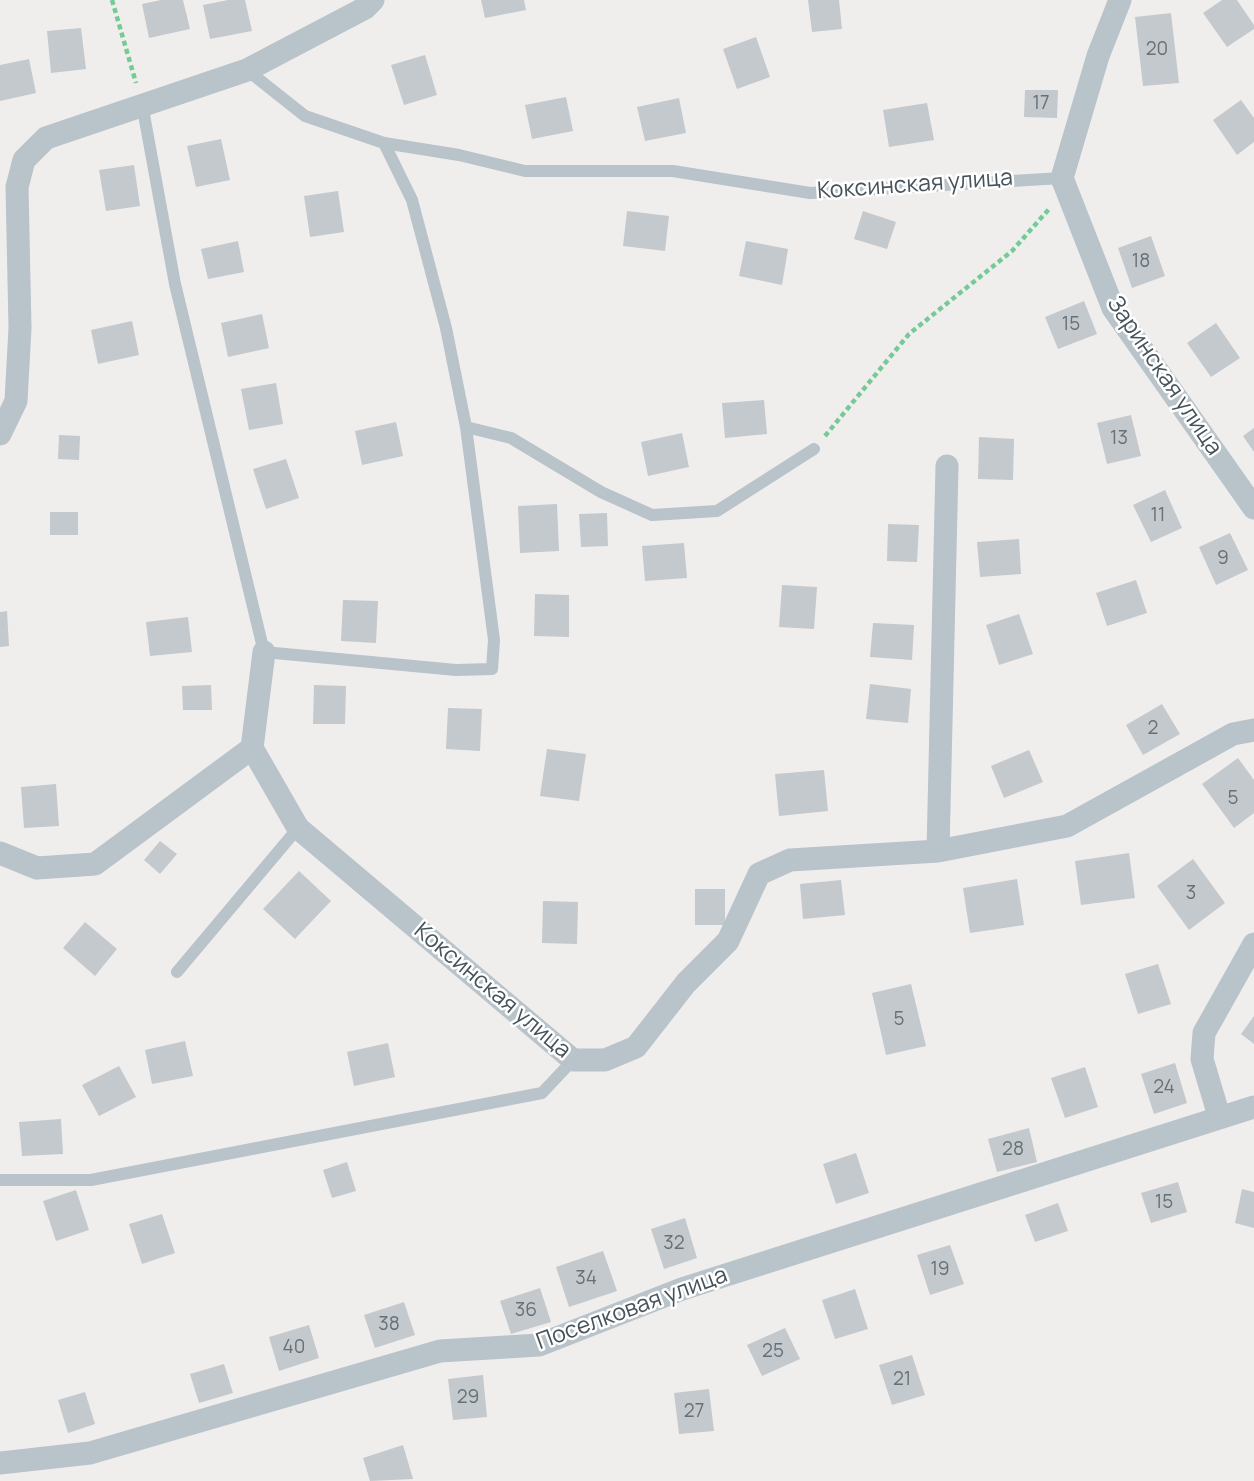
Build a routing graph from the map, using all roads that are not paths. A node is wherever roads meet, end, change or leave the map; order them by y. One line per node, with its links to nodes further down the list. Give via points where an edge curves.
1 (373, 0): 3 (street)
2 (1120, 0): 6 (street, via 1098,56)
3 (247, 70): 4 (street); 5 (lane, Коксинская улица, via 305,116)
4 (142, 104): 8 (street, via 46,138 24,160 16,187 20,328 16,401); 12 (lane, via 175,284)
5 (384, 143): 6 (lane, Коксинская улица, via 525,171 673,171 810,193); 7 (lane, via 412,200)
6 (1064, 184): 11 (street, Заринская улица, via 1113,308)
7 (466, 427): 9 (lane, via 511,438 601,492 652,515 717,510); 12 (lane, via 494,640 492,668 456,670)
8 (0, 434)
9 (814, 449)
10 (947, 466): 16 (street)
11 (1254, 508)
12 (264, 652): 14 (street)
13 (1254, 730): 16 (street, Коксинская улица, via 1233,734 1067,826)
14 (252, 748): 15 (street, Коксинская улица); 17 (street, via 95,864 37,868)
15 (298, 828): 19 (lane); 20 (street, Коксинская улица)
16 (938, 851): 20 (street, Коксинская улица, via 790,860 759,874 728,941 686,983 636,1047 605,1060)
17 (0, 853)
18 (1254, 944): 22 (street, via 1204,1033 1202,1059)
19 (177, 972)
20 (573, 1060): 23 (lane, via 541,1093 91,1180)
21 (1254, 1107): 22 (street, Поселковая улица)
22 (1219, 1116): 24 (street, Поселковая улица, via 682,1289 539,1345 440,1351 90,1453)
23 (0, 1180)
24 (0, 1463)

